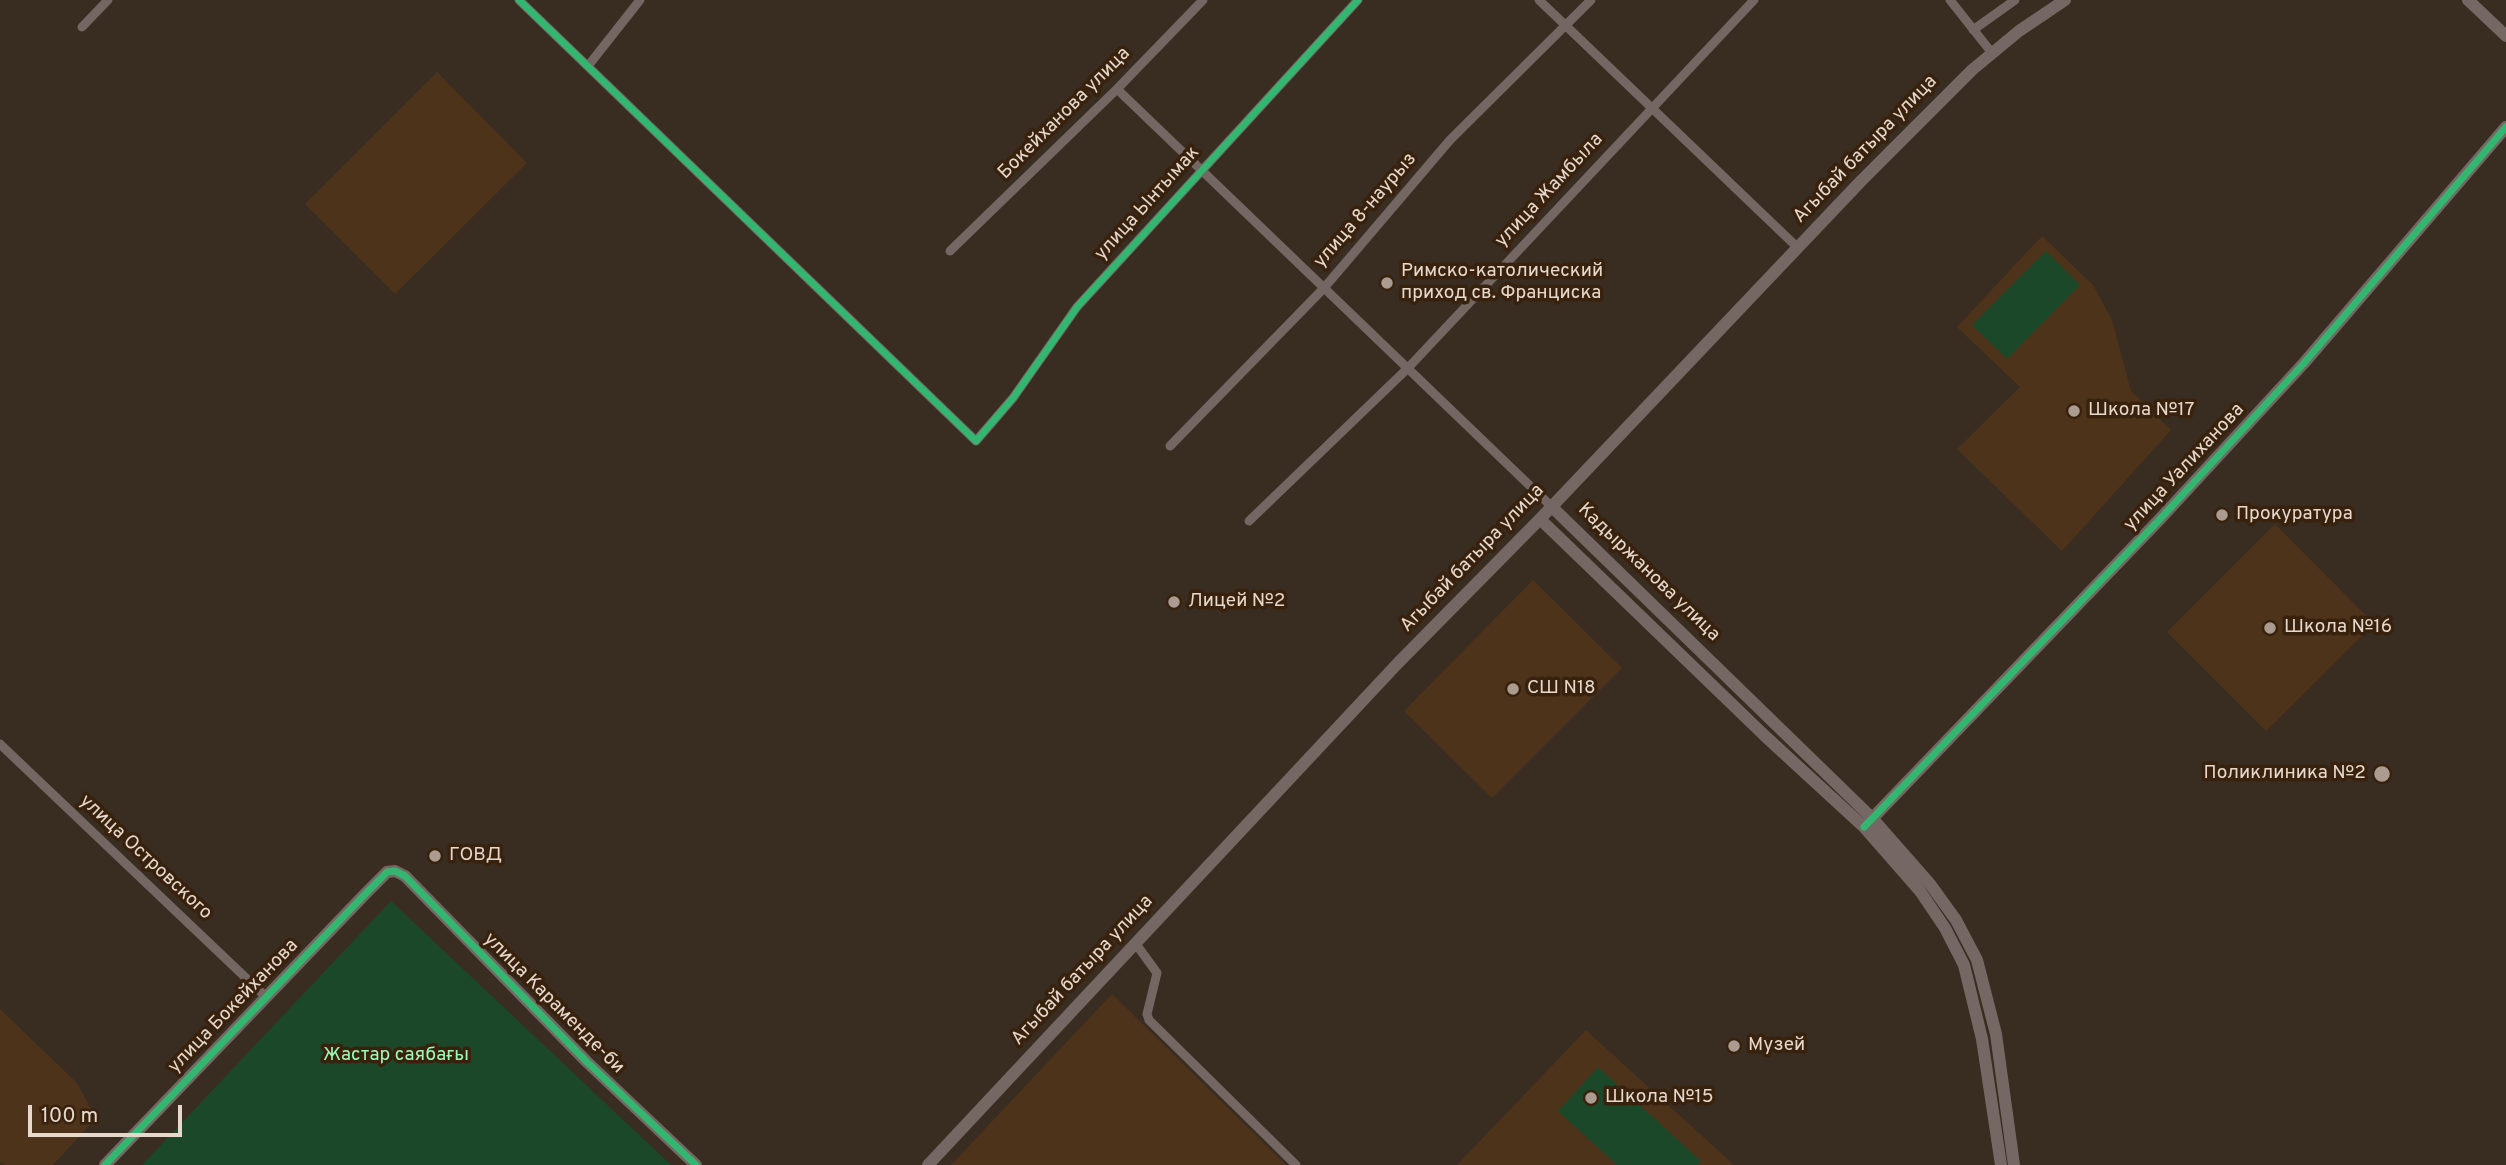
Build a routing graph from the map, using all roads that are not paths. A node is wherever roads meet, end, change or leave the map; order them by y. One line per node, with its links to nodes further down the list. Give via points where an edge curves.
1 (108, 0): 14 (street)
2 (519, 0): 18 (street)
3 (640, 0): 18 (street)
4 (1203, 0): 19 (street, Бокейханова улица)
5 (1358, 0): 22 (street, улица Ынтымак)
6 (1539, 0): 13 (street)
7 (1591, 0): 13 (street, улица 8-наурыз)
8 (1754, 0): 20 (street, улица Жамбыла)
9 (1950, 0): 15 (street)
10 (2015, 0): 15 (street)
11 (2065, 0): 17 (main road, Агыбай батыра улица)
12 (2468, 0): 16 (main road)
13 (1566, 26): 20 (street); 25 (street, улица 8-наурыз, via 1450,140)
14 (82, 27)
15 (1973, 30): 17 (street)
16 (2506, 36)
17 (1992, 53): 23 (main road, Агыбай батыра улица)
18 (588, 66): 22 (street, улица Ынтымак, via 976,441 1013,398 1077,307)
19 (1117, 89): 22 (street, Кадыржанова улица); 24 (street, Бокейханова улица)
20 (1652, 108): 23 (street); 26 (street, улица Жамбыла)
21 (2506, 127): 32 (main road, улица Уалиханова, via 2304,363)
22 (1202, 169): 25 (street, Кадыржанова улица)
23 (1797, 247): 28 (main road, Агыбай батыра улица)
24 (950, 251)
25 (1324, 288): 26 (street, Кадыржанова улица); 27 (street, улица 8-наурыз)
26 (1408, 368): 28 (street, Кадыржанова улица); 30 (street, улица Жамбыла)
27 (1170, 446)
28 (1552, 507): 29 (main road, Агыбай батыра улица); 32 (main road, Кадыржанова улица)
29 (1540, 519): 32 (main road, Кадыржанова улица, via 1765,736); 34 (main road, Агыбай батыра улица)
30 (1249, 521)
31 (0, 744): 35 (street, улица Островского)
32 (1868, 822): 40 (main road, Кадыржанова улица, via 1945,928 1964,965 1982,1039); 41 (main road, Кадыржанова улица, via 1930,884 1977,960 1996,1034)
33 (387, 872): 35 (main road, улица Бокейханова); 37 (main road, улица Караменде-би, via 405,876 587,1062)
34 (1136, 944): 38 (main road, Агыбай батыра улица); 39 (street, via 1157,972 1146,1014 1149,1020)
35 (266, 997): 36 (main road, улица Бокейханова)
36 (105, 1165)
37 (696, 1165)
38 (928, 1165)
39 (1296, 1165)
40 (2001, 1165)
41 (2014, 1165)

